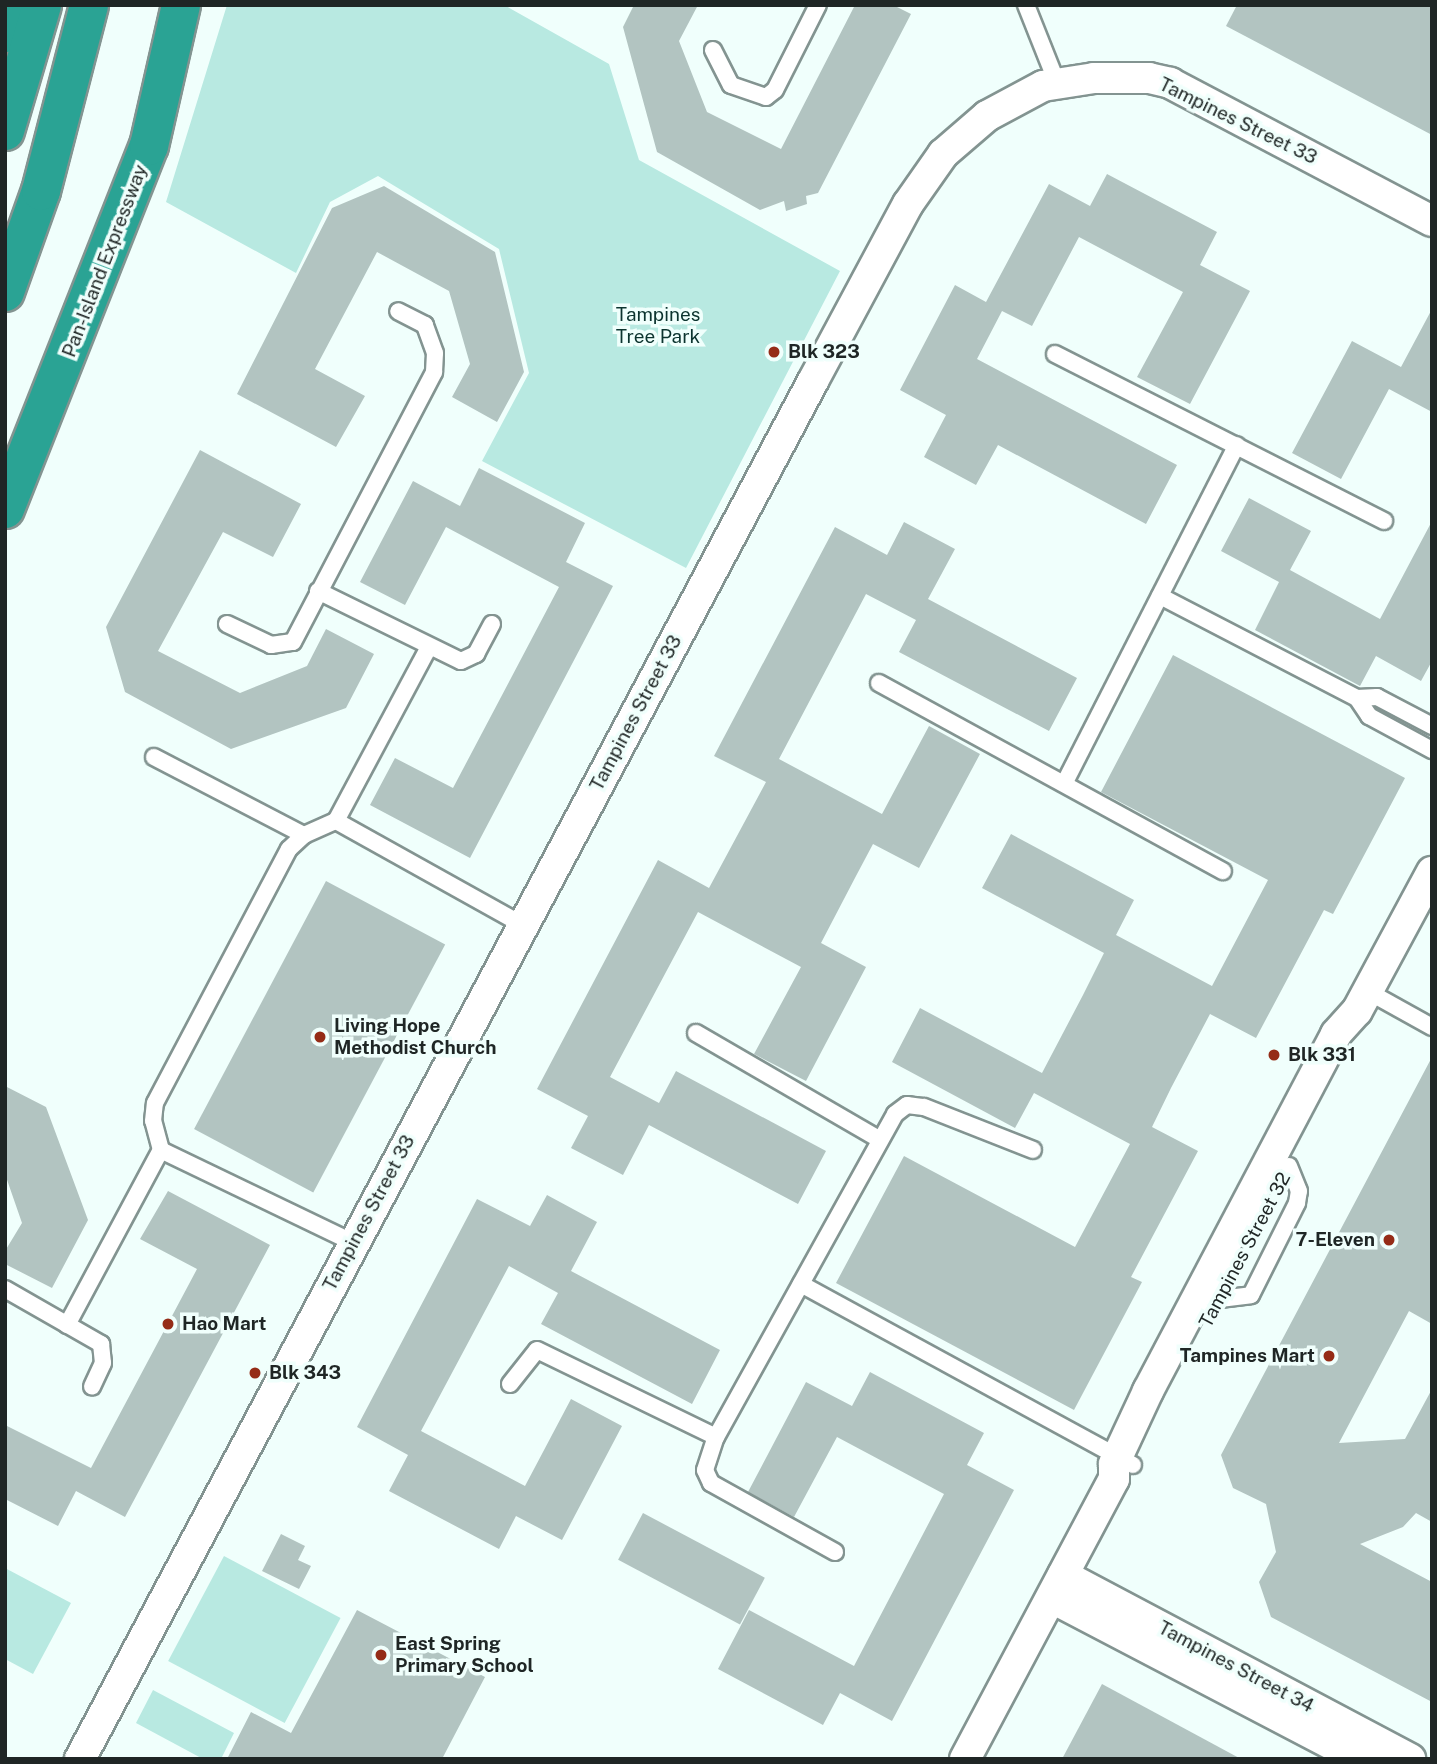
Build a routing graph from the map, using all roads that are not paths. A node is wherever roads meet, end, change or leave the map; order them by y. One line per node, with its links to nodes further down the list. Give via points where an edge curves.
1 (22, 5): 7 (highway)
2 (42, 5): 10 (highway)
3 (89, 5): 12 (highway, via 41,191)
4 (181, 5): 16 (highway, Pan-Island Expressway, via 149,145)
5 (818, 5): 8 (lane, via 775,90 765,97 731,85)
6 (1026, 5): 9 (lane)
7 (5, 33)
8 (713, 50)
9 (1056, 83): 11 (street, Tampines Street 33, via 1118,76 1170,83); 33 (street, Tampines Street 33, via 1014,100 962,136 908,204)
10 (5, 131)
11 (1432, 221)
12 (5, 292)
13 (398, 311): 18 (lane, via 425,325 435,353 434,372)
14 (1055, 354): 15 (lane)
15 (1237, 445): 17 (lane); 19 (lane)
16 (5, 509)
17 (1384, 520)
18 (318, 591): 20 (lane, via 293,642 283,645); 22 (lane)
19 (1160, 596): 24 (lane); 28 (lane)
20 (227, 624)
21 (492, 624): 22 (lane, via 476,654 461,661)
22 (428, 649): 29 (lane)
23 (879, 684): 28 (lane)
24 (1357, 698): 25 (lane, via 1377,697); 26 (lane, via 1369,716)
25 (1432, 726)
26 (1432, 750)
27 (154, 757): 30 (lane)
28 (1065, 782): 31 (lane)
29 (336, 821): 30 (lane); 33 (lane)
30 (304, 835): 38 (lane, via 289,849 155,1103 154,1137)
31 (1223, 871)
32 (1432, 872): 34 (street, Tampines Street 32)
33 (523, 925): 40 (street, Tampines Street 33)
34 (1362, 1001): 35 (lane); 47 (street, Tampines Street 32, via 1336,1034); 47 (street, Tampines Street 32, via 1354,1043 1220,1299)
35 (1432, 1027)
36 (696, 1033): 37 (lane)
37 (880, 1139): 39 (lane, via 895,1114 907,1105); 41 (lane)
38 (161, 1150): 40 (lane); 43 (lane)
39 (1033, 1150)
40 (354, 1243): 51 (street, Tampines Street 33)
41 (801, 1284): 46 (lane); 47 (lane)
42 (5, 1289): 43 (lane)
43 (67, 1325): 45 (lane, via 105,1351)
44 (510, 1384): 46 (lane, via 537,1349)
45 (92, 1387)
46 (716, 1437): 48 (lane, via 705,1470 711,1483)
47 (1122, 1467): 49 (street, Tampines Street 32)
48 (835, 1552)
49 (1057, 1587): 50 (street, Tampines Street 34); 52 (street); 53 (street, Tampines Street 34)
50 (1402, 1757)
51 (80, 1759)
52 (965, 1759)
53 (1360, 1759)

